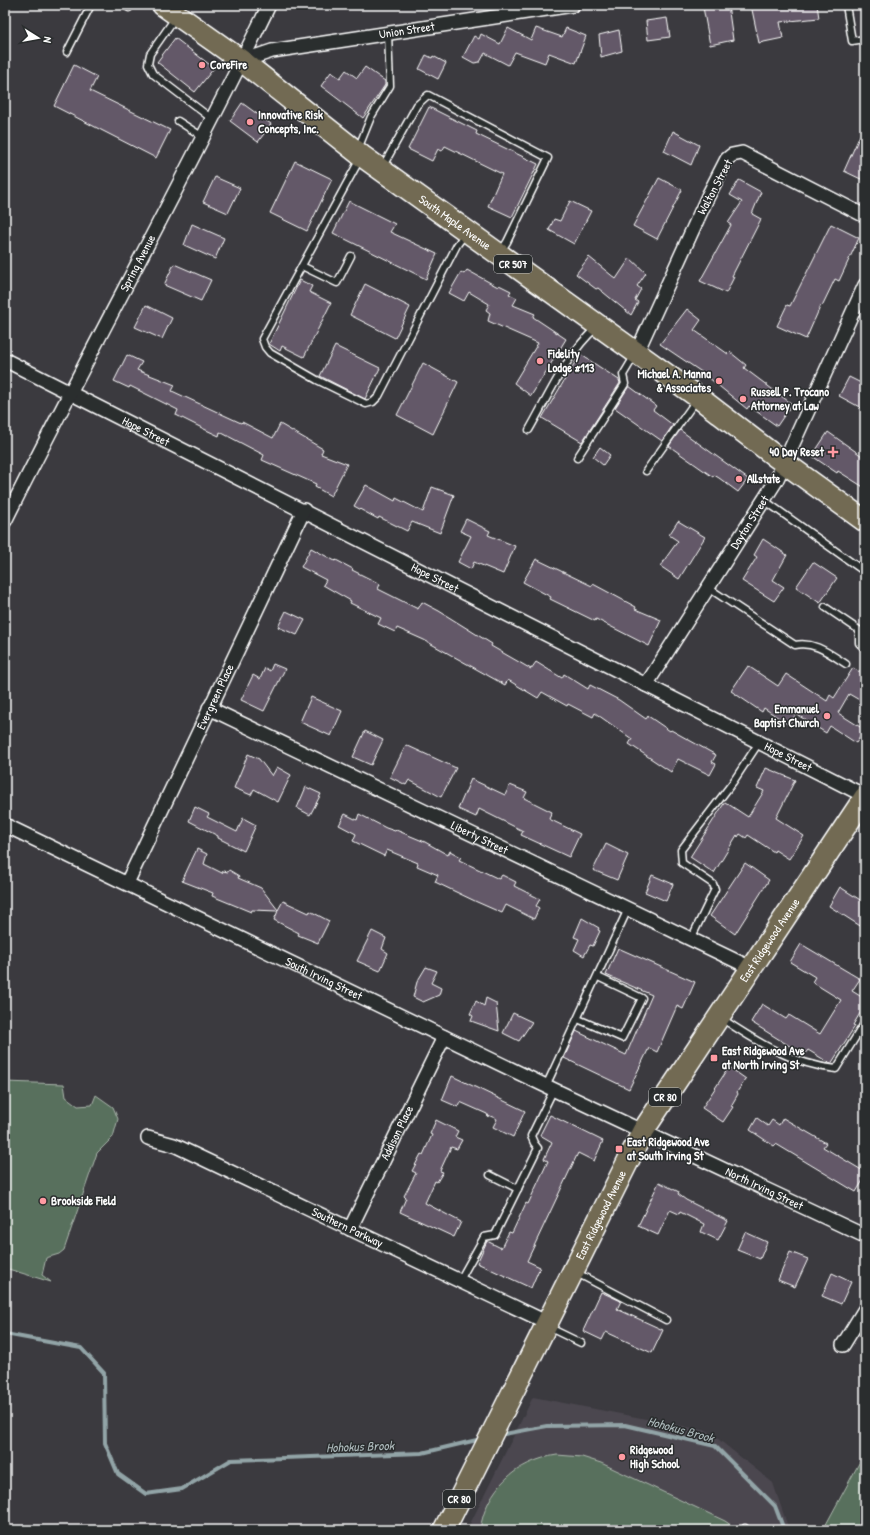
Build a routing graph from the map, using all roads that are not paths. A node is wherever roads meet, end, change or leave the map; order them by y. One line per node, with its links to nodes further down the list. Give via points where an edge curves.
1 (91, 5): 8 (lane)
2 (269, 5): 9 (street, Spring Avenue)
3 (573, 5): 6 (street, Union Street)
4 (846, 5): 7 (lane, via 852,41)
5 (170, 10): 9 (main road, South Maple Avenue / CR 507); 10 (lane, via 148,64 153,74)
6 (388, 33): 9 (street, Union Street, via 272,50); 13 (lane, via 390,86 371,117)
7 (865, 39)
8 (67, 52)
9 (242, 61): 10 (street, Spring Avenue); 13 (main road, South Maple Avenue / CR 507)
10 (212, 119): 12 (street, Spring Avenue)
11 (178, 122): 12 (lane)
12 (203, 137): 24 (street, Spring Avenue)
13 (359, 154): 14 (main road, South Maple Avenue / CR 507); 19 (lane)
14 (380, 169): 16 (main road, South Maple Avenue / CR 507); 17 (lane, via 417,105 428,95 548,158 508,242)
15 (865, 216): 22 (street, Walton Street, via 742,153 732,155 708,196)
16 (467, 232): 17 (main road, South Maple Avenue / CR 507); 19 (lane, via 457,245 379,396 374,402 366,404 317,380 270,353 265,347 262,339)
17 (499, 254): 21 (main road, South Maple Avenue / CR 507)
18 (351, 256): 19 (lane, via 337,283)
19 (302, 266)
20 (865, 285): 28 (street, Dayton Street)
21 (598, 326): 22 (main road, South Maple Avenue / CR 507); 26 (lane, via 574,352)
22 (636, 354): 25 (main road, South Maple Avenue / CR 507); 27 (lane, via 623,375 625,384)
23 (5, 360): 24 (street, Hope Street)
24 (69, 393): 31 (street, Hope Street); 33 (street, Spring Avenue)
25 (698, 397): 28 (main road, South Maple Avenue / CR 507); 29 (lane)
26 (529, 430)
27 (577, 458)
28 (784, 463): 30 (street, Dayton Street); 32 (main road, South Maple Avenue / CR 507)
29 (646, 471)
30 (764, 500): 34 (lane); 35 (street, Dayton Street)
31 (304, 510): 39 (street, Hope Street); 40 (street, Evergreen Place)
32 (865, 520)
33 (5, 521)
34 (865, 572)
35 (707, 587): 38 (lane, via 795,645 821,648); 39 (street, Dayton Street)
36 (825, 607): 37 (lane, via 859,630 859,643)
37 (865, 648)
38 (846, 664)
39 (646, 685): 41 (street, Hope Street)
40 (209, 708): 44 (street, Evergreen Place); 45 (street, Liberty Street)
41 (760, 741): 42 (street, Hope Street); 46 (lane, via 733,782 680,850 682,863 713,884 715,889)
42 (865, 796): 47 (main road, East Ridgewood Avenue / CR 80)
43 (5, 825): 44 (street, South Irving Street)
44 (127, 883): 52 (street, South Irving Street)
45 (628, 909): 46 (street, Liberty Street); 48 (lane)
46 (691, 939): 47 (street, Liberty Street)
47 (751, 968): 49 (main road, East Ridgewood Avenue / CR 80)
48 (598, 977): 50 (lane); 50 (lane, via 642,998 622,1038)
49 (719, 1017): 51 (lane, via 760,1044 787,1057 836,1069); 54 (main road, East Ridgewood Avenue / CR 80)
50 (578, 1019): 53 (lane)
51 (865, 1022)
52 (444, 1037): 53 (street, South Irving Street); 58 (street, Addison Place)
53 (550, 1088): 54 (street, South Irving Street); 57 (lane, via 531,1136 538,1148)
54 (643, 1131): 59 (street, North Irving Street); 60 (main road, East Ridgewood Avenue / CR 80)
55 (148, 1138): 58 (street, Southern Parkway, via 174,1145)
56 (490, 1175): 57 (lane)
57 (518, 1189): 61 (lane, via 495,1235 484,1237)
58 (350, 1229): 61 (street, Southern Parkway)
59 (865, 1236)
60 (572, 1270): 63 (lane); 64 (main road, East Ridgewood Avenue / CR 80)
61 (460, 1280): 64 (street, Southern Parkway)
62 (865, 1309): 66 (street)
63 (666, 1320)
64 (545, 1324): 65 (lane); 67 (main road, East Ridgewood Avenue / CR 80)
65 (581, 1343)
66 (843, 1344)
67 (444, 1530)

